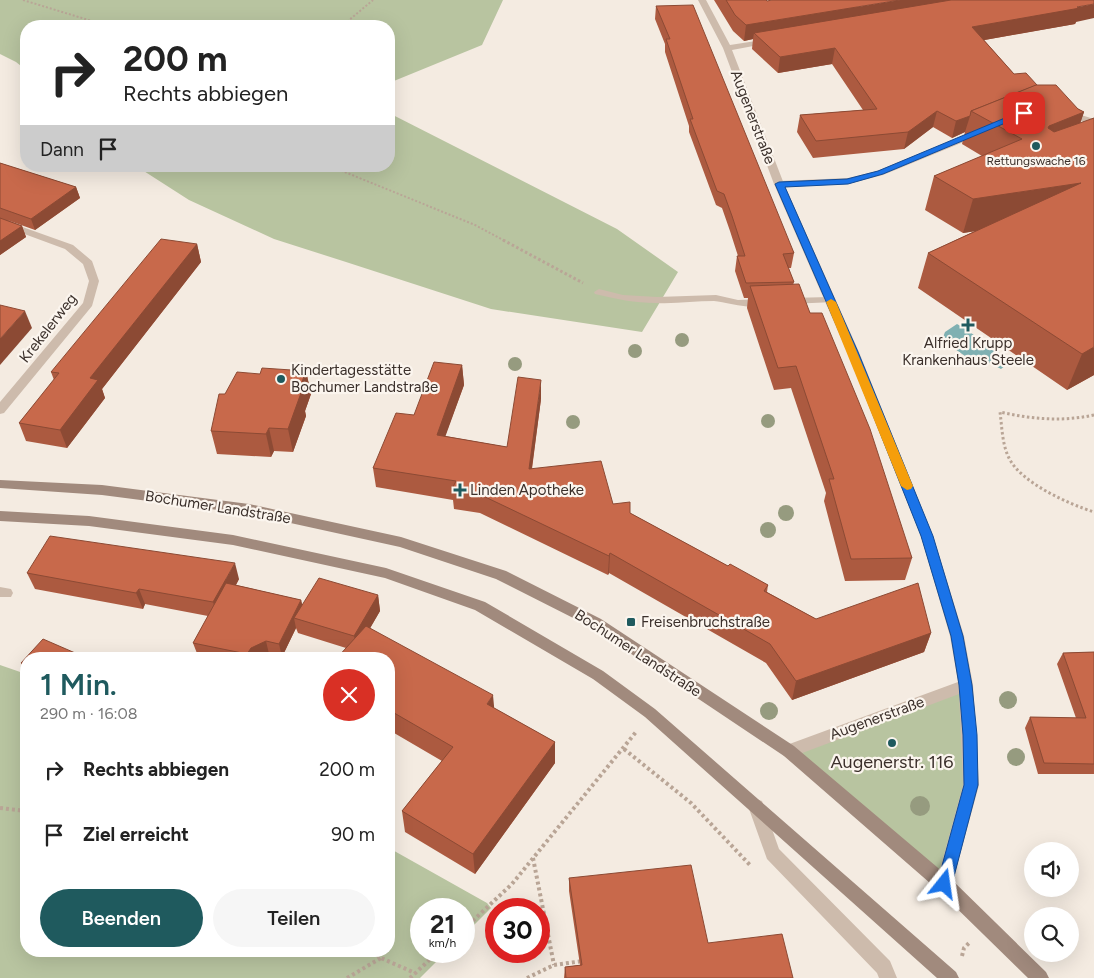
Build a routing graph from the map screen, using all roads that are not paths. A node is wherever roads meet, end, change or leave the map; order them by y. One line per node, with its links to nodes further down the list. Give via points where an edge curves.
1 (702, 0): 3 (street, Augenerstraße)
2 (775, 40): 3 (street)
3 (727, 48): 7 (street, Augenerstraße)
4 (1056, 112): 5 (street)
5 (1094, 122)
6 (989, 128): 7 (street, via 880,172 848,181)
7 (779, 184): 10 (street, Augenerstraße)
8 (0, 222): 11 (street, Krekelerweg, via 69,247 88,264 94,281 88,304)
9 (599, 292): 10 (street, via 623,298 657,300)
10 (830, 300): 14 (street, Augenerstraße, via 927,536 957,636)
11 (0, 410)
12 (0, 484): 15 (main road, Bochumer Landstraße, via 102,490 249,509 401,542 501,575 596,622)
13 (0, 516): 16 (main road, Bochumer Landstraße, via 89,522 233,540 386,573 480,606 598,675 650,713)
14 (966, 685): 15 (street, Augenerstraße); 17 (street, Augenerstraße, via 971,785)
15 (789, 751): 17 (main road, Bochumer Landstraße)
16 (756, 806): 18 (street, Bochumer Landstraße, via 773,854 884,967); 19 (main road, Bochumer Landstraße)
17 (944, 884): 20 (main road, Bochumer Landstraße)
18 (888, 978)
19 (950, 978)
20 (1040, 978)

